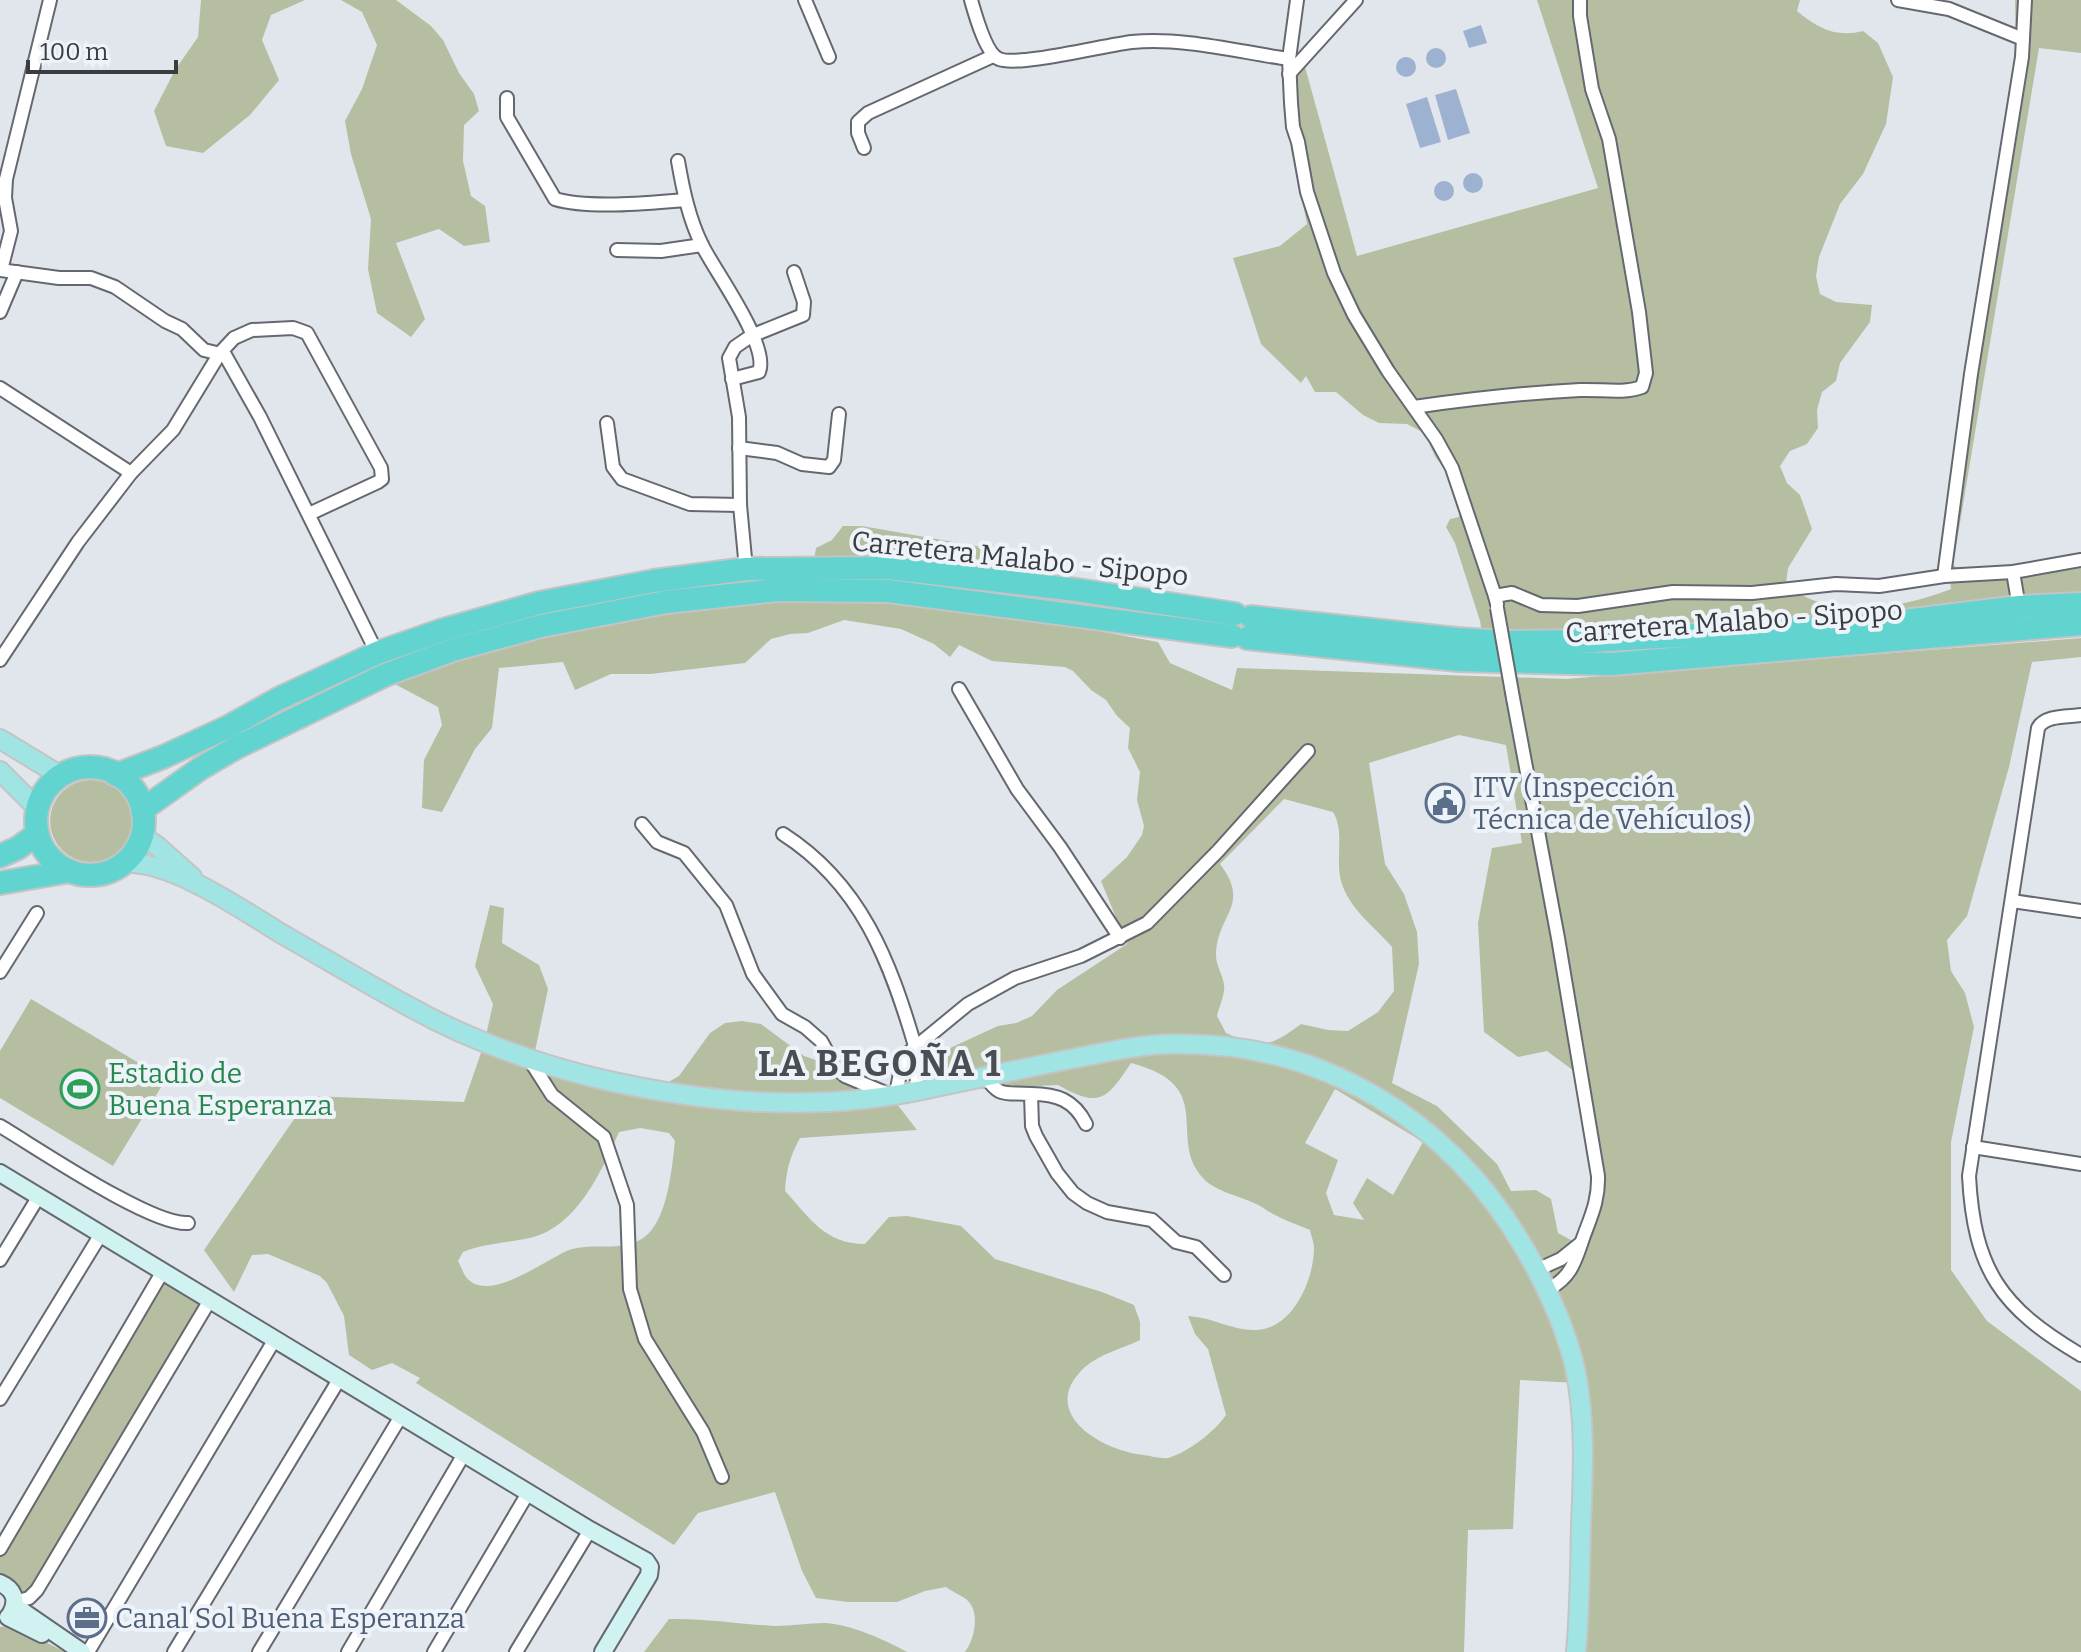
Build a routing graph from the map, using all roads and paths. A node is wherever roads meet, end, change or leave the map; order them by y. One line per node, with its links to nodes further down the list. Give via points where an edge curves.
1 (50, 0): 20 (street, via 6,179 11,231)
2 (805, 0): 11 (street)
3 (971, 0): 10 (street)
4 (1297, 0): 12 (street)
5 (1356, 0): 13 (street)
6 (1580, 0): 28 (street, via 1592,89 1609,139 1639,312 1646,373 1642,387 1488,396)
7 (1898, 0): 9 (street, via 1949,9)
8 (2025, 0): 9 (street)
9 (2023, 39): 38 (street)
10 (993, 56): 12 (street, via 1024,60 1136,42); 15 (street, via 868,113 858,122)
11 (829, 57)
12 (1289, 59): 13 (street)
13 (1289, 74): 28 (street, via 1293,127 1307,192 1334,273 1370,344)
14 (507, 98): 17 (street, via 507,117 555,199 638,204)
15 (864, 148)
16 (678, 161): 17 (street)
17 (685, 200): 18 (street)
18 (702, 245): 19 (street); 24 (street)
19 (617, 250)
20 (1, 270): 21 (street)
21 (17, 272): 23 (street); 25 (street, via 91,278 115,287 182,329 204,350)
22 (794, 272): 24 (street, via 803,315)
23 (0, 312)
24 (751, 336): 26 (street, via 731,352); 26 (street, via 760,369)
25 (220, 353): 32 (street, via 173,430); 34 (street, via 231,361); 34 (street, via 244,332 301,329 330,373 383,474 378,482)
26 (732, 379): 31 (street)
27 (0, 388): 32 (street)
28 (1414, 407): 39 (street, via 1452,468)
29 (839, 414): 31 (street, via 829,467)
30 (607, 423): 33 (street, via 613,467 622,479 690,504)
31 (739, 448): 33 (street)
32 (131, 473): 45 (street)
33 (740, 505): 36 (street)
34 (309, 514): 44 (street)
35 (2081, 560): 37 (street)
36 (746, 569): 43 (highway, Carretera Malabo - Sipopo, via 889,568 1077,590); 44 (highway, Carretera Malabo - Sipopo, via 539,603)
37 (2013, 572): 38 (street); 41 (street)
38 (1944, 576): 39 (street, via 1879,586 1673,592 1578,606 1541,605 1512,593)
39 (1496, 602): 84 (street, bridge, via 1598,1176 1597,1205)
40 (2081, 604): 41 (highway, Carretera Malabo - Sipopo)
41 (2019, 607): 43 (highway, Carretera Malabo - Sipopo, via 1880,624 1562,641)
42 (2081, 624): 43 (highway, Carretera Malabo - Sipopo, via 1612,664 1458,660)
43 (1241, 626): 54 (highway, Carretera Malabo - Sipopo, via 888,591 777,590 666,602 541,626 385,675 237,747)
44 (377, 653): 51 (highway, Carretera Malabo - Sipopo)
45 (0, 660)
46 (959, 689): 67 (street, via 1017,789)
47 (2081, 715): 64 (street, via 2047,719 2038,728)
48 (0, 739): 52 (main road)
49 (1308, 751): 67 (street, via 1147,923)
50 (0, 771): 53 (main road)
51 (116, 775): 52 (highway, via 88,768); 54 (highway, via 133,789)
52 (61, 776): 53 (highway)
53 (37, 808): 56 (highway)
54 (142, 810): 58 (highway)
55 (642, 824): 75 (street, via 657,842 684,853 726,905 753,974 782,1014 821,1041 845,1076)
56 (37, 834): 59 (highway); 61 (highway, via 53,860)
57 (783, 834): 70 (street, via 820,861 868,920)
58 (142, 836): 60 (highway); 63 (main road)
59 (0, 856)
60 (123, 863): 61 (highway, via 98,874); 63 (main road, via 148,865)
61 (70, 871): 62 (highway)
62 (0, 883)
63 (203, 887): 71 (main road, via 413,1009)
64 (2012, 901): 65 (street); 78 (street)
65 (2081, 911)
66 (37, 913): 68 (street)
67 (1120, 938): 69 (street, via 995,988)
68 (0, 972)
69 (933, 1035): 70 (street); 73 (street, via 918,1058)
70 (915, 1046): 75 (street, via 903,1062)
71 (529, 1059): 75 (main road, via 654,1090 755,1103); 97 (street, via 552,1095 604,1137 627,1205 630,1289 645,1339 703,1432)
72 (985, 1075): 73 (main road); 74 (street, via 1000,1093); 86 (main road, via 1171,1044 1284,1056 1385,1100 1426,1131 1508,1219)
73 (918, 1091): 75 (main road)
74 (1031, 1094): 76 (street, via 1070,1102); 88 (street, via 1036,1136 1073,1193 1107,1212 1152,1220 1176,1242 1196,1247)
75 (894, 1095)
76 (1086, 1124)
77 (0, 1126): 82 (street, via 149,1215)
78 (1973, 1147): 79 (street); 92 (street, via 1971,1216 1988,1267 2024,1316)
79 (2081, 1164)
80 (0, 1173): 81 (street)
81 (39, 1196): 83 (street); 85 (street)
82 (188, 1223)
83 (101, 1234): 87 (street); 94 (street)
84 (1581, 1243): 86 (street); 89 (street, via 1575,1265)
85 (0, 1260)
86 (1537, 1270): 89 (main road)
87 (163, 1271): 90 (street); 100 (street)
88 (1224, 1275)
89 (1549, 1289): 110 (main road, via 1575,1371 1582,1415)
90 (210, 1300): 91 (street); 102 (street, via 37,1590)
91 (275, 1339): 93 (street); 103 (street)
92 (2081, 1355)
93 (340, 1378): 95 (street); 104 (street)
94 (0, 1399)
95 (401, 1416): 96 (street); 105 (street)
96 (464, 1454): 98 (street); 106 (street)
97 (722, 1477)
98 (528, 1493): 99 (street); 107 (street)
99 (590, 1530): 108 (street); 109 (street, via 650,1567)
100 (0, 1549)
101 (0, 1583): 102 (street, via 12,1590)
102 (9, 1612): 103 (street, via 45,1636)
103 (85, 1652)
104 (174, 1652)
105 (259, 1652)
106 (348, 1652)
107 (434, 1652)
108 (516, 1652)
109 (603, 1652)
110 (1576, 1652)

